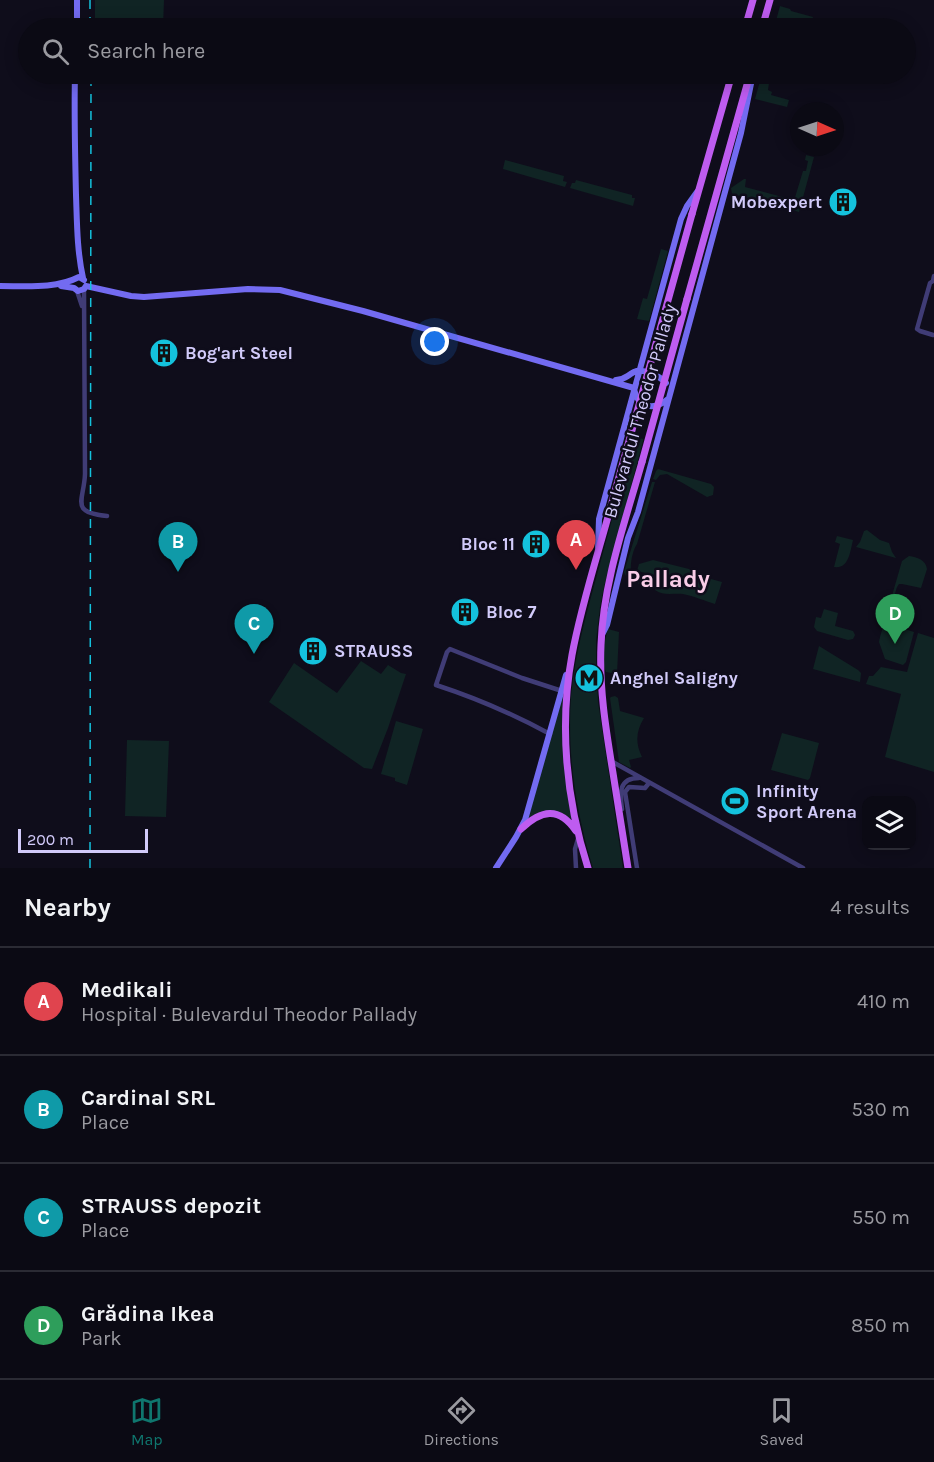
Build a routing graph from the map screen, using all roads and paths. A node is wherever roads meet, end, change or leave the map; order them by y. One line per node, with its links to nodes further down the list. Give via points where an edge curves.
1 (77, 0): 4 (street)
2 (753, 0): 5 (main road)
3 (770, 0): 6 (main road)
4 (77, 18)
5 (748, 18)
6 (765, 18)
7 (75, 84): 12 (street)
8 (729, 84): 11 (main road, Bulevardul Theodor Pallady)
9 (749, 84): 28 (main road, Bulevardul Theodor Pallady, bridge, via 610,577)
10 (750, 84): 25 (street, via 739,143)
11 (699, 189): 22 (street, Bulevardul Theodor Pallady, via 681,219); 27 (main road, Bulevardul Theodor Pallady, bridge)
12 (79, 260): 13 (street); 15 (street)
13 (83, 279): 15 (street); 18 (street)
14 (934, 279): 21 (street, via 917,329)
15 (74, 280): 16 (street); 19 (street)
16 (57, 285): 17 (street); 19 (street)
17 (0, 286)
18 (85, 288): 19 (street); 20 (street); 23 (street, via 144,297 280,290)
19 (75, 289): 20 (street)
20 (84, 311): 26 (street, via 85,474 80,502 87,512)
21 (933, 335)
22 (639, 371): 23 (street); 24 (street, Bulevardul Theodor Pallady); 25 (street, via 664,380)
23 (612, 381): 24 (street)
24 (633, 391): 25 (street, via 647,406 659,405); 27 (street, Bulevardul Theodor Pallady, via 600,519)
25 (669, 397): 28 (street)
26 (106, 516)
27 (598, 555): 29 (main road, Bulevardul Theodor Pallady)
28 (601, 636): 32 (main road, Bulevardul Theodor Pallady, via 601,681)
29 (572, 655): 30 (street); 37 (main road, Bulevardul Theodor Pallady, via 566,734)
30 (562, 691): 31 (street); 31 (street, via 450,649 436,685 480,700)
31 (550, 734): 36 (street)
32 (611, 761): 33 (street); 35 (main road, Bulevardul Theodor Pallady)
33 (641, 779): 34 (street); 35 (street, via 630,779 622,787)
34 (649, 783): 38 (street); 43 (street, via 643,788 629,787 625,792)
35 (621, 825): 42 (main road, Bulevardul Theodor Pallady)
36 (521, 829): 37 (main road, via 538,816 552,813 566,818); 39 (street)
37 (579, 835): 40 (street); 41 (main road, Bulevardul Theodor Pallady)
38 (795, 866): 44 (street)
39 (496, 868)
40 (576, 868)
41 (588, 868)
42 (628, 868)
43 (637, 868)
44 (803, 868)

